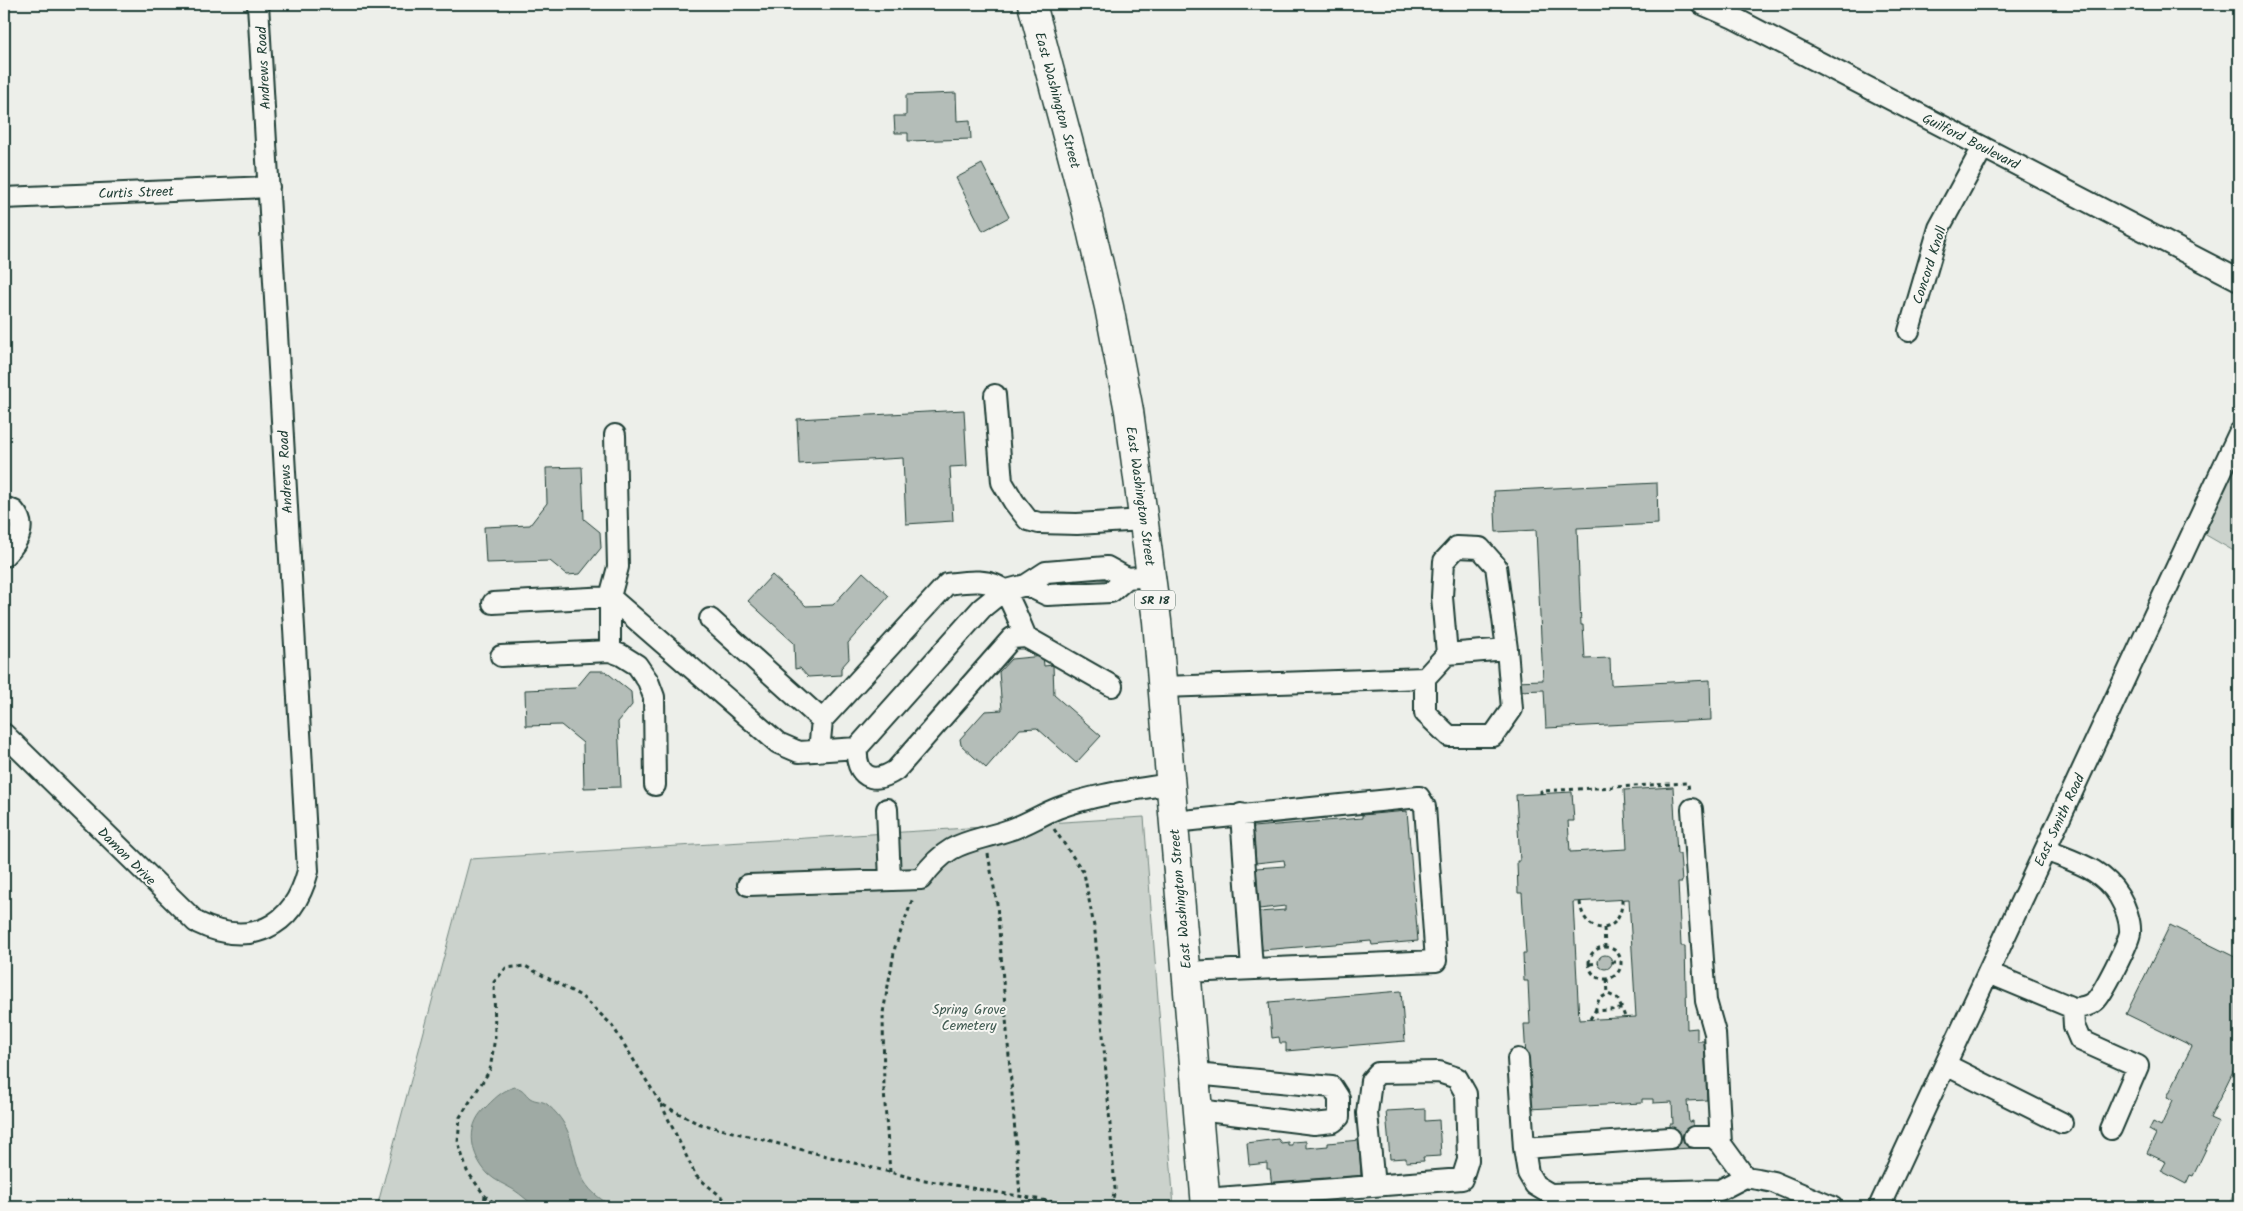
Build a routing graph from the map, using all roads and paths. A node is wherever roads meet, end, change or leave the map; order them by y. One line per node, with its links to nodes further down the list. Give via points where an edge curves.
1 (258, 4): 6 (street, Andrews Road)
2 (1032, 4): 14 (highway, East Washington Street / SR 18, via 1109,307 1129,411)
3 (1702, 4): 4 (street, Guilford Boulevard)
4 (1737, 11): 5 (street, Guilford Boulevard)
5 (1983, 147): 8 (street, Guilford Boulevard); 9 (street, Concord Knoll, via 1939,228)
6 (269, 187): 7 (street, Curtis Street); 48 (street, Andrews Road, via 308,871 294,905)
7 (4, 198)
8 (2239, 280)
9 (1909, 331)
10 (996, 395): 14 (street, via 1002,482 1028,520 1077,524)
11 (2239, 433): 42 (street, East Smith Road)
12 (615, 435): 18 (street, via 618,568)
13 (4, 507): 15 (street, via 18,515 21,528 16,542)
14 (1144, 520): 16 (highway, East Washington Street / SR 18)
15 (4, 556)
16 (1140, 577): 17 (street, via 1107,567 1046,572 1026,585); 28 (highway, East Washington Street / SR 18)
17 (1003, 590): 21 (street); 29 (street, via 972,581 947,584); 31 (street, via 982,608)
18 (610, 597): 19 (street); 23 (street); 32 (street, via 778,743 799,752)
19 (493, 603)
20 (710, 619): 29 (street)
21 (1026, 637): 27 (street); 31 (street, via 1012,638 896,770 885,778 872,778 863,773 856,760)
22 (1507, 649): 24 (street); 24 (street, via 1496,566 1480,548 1457,547 1444,561 1442,597); 26 (street, via 1512,709 1493,736 1449,736 1425,713)
23 (610, 651): 25 (street); 34 (street, via 637,665 654,697)
24 (1447, 654): 26 (street)
25 (501, 656)
26 (1425, 678): 28 (street)
27 (1112, 686)
28 (1163, 687): 33 (highway, East Washington Street / SR 18)
29 (822, 720): 32 (street)
30 (5, 738): 48 (street, Damon Drive, via 196,922 214,931 231,934 251,933)
31 (857, 748): 32 (street)
32 (819, 751)
33 (1171, 784): 39 (street, via 1098,795); 40 (highway, East Washington Street / SR 18)
34 (655, 785)
35 (1542, 794): 37 (path, via 1541,791 1688,783 1689,806)
36 (887, 808): 44 (street)
37 (1692, 809): 74 (street, via 1706,1001 1715,1033)
38 (1241, 814): 40 (street); 55 (street); 55 (street, via 1419,797 1425,807 1436,961)
39 (1042, 816): 41 (street, via 1010,830); 88 (path, via 1060,836 1084,873 1095,932 1114,1188)
40 (1174, 822): 56 (highway, East Washington Street / SR 18)
41 (985, 836): 43 (street, via 950,848); 80 (path, via 997,904)
42 (2046, 850): 57 (street, East Smith Road); 60 (street, via 2098,872 2120,896 2128,915 2130,933 2105,985 2095,1001 2084,1008)
43 (921, 878): 44 (street); 76 (path, via 896,947 884,1012 884,1092)
44 (890, 880): 45 (street)
45 (748, 885)
46 (1622, 900): 49 (path, via 1617,922)
47 (1580, 902): 49 (path, via 1586,920)
48 (269, 926)
49 (1604, 928): 50 (path)
50 (1605, 947): 52 (path, via 1615,951); 54 (path, via 1596,950)
51 (1612, 962): 52 (path)
52 (1621, 962): 58 (path, via 1620,970)
53 (1598, 963): 54 (path)
54 (1590, 964): 58 (path, via 1593,973)
55 (1252, 968): 56 (street)
56 (1186, 972): 67 (highway, East Washington Street / SR 18)
57 (1988, 973): 60 (street); 66 (street, East Smith Road)
58 (1607, 979): 59 (path)
59 (1608, 994): 61 (path, via 1617,998); 62 (path, via 1598,999)
60 (2073, 1008): 71 (street, via 2074,1026 2080,1040 2138,1066)
61 (1622, 1009): 62 (path); 63 (path)
62 (1595, 1011): 64 (path)
63 (1625, 1017)
64 (1590, 1019)
65 (1518, 1059): 75 (street)
66 (1946, 1065): 70 (street); 90 (street, East Smith Road)
67 (1195, 1074): 69 (highway, East Washington Street / SR 18); 69 (street, via 1332,1087 1339,1098 1339,1117 1333,1122 1314,1124)
68 (661, 1104): 76 (path, via 697,1124); 79 (path, via 612,1025 581,996 525,966 506,968 494,982 495,1037 490,1070 460,1117 458,1142 467,1171); 85 (path, via 696,1176)
69 (1198, 1110): 82 (highway, East Washington Street / SR 18)
70 (2062, 1123)
71 (2111, 1129)
72 (1694, 1137): 74 (street, via 1713,1137)
73 (1670, 1138): 75 (street)
74 (1722, 1144): 77 (street)
75 (1524, 1148): 77 (street, via 1528,1173 1535,1185 1550,1194 1720,1190)
76 (890, 1172): 80 (path)
77 (1745, 1178): 89 (street, via 1773,1182)
78 (1374, 1186): 78 (street, via 1462,1179 1468,1160 1466,1094 1457,1078 1439,1072 1378,1073 1371,1081 1367,1113); 82 (street)
79 (485, 1196): 83 (path); 84 (path)
80 (1020, 1196): 81 (path)
81 (1052, 1202): 86 (path); 87 (path)
82 (1205, 1203)
83 (483, 1207)
84 (500, 1207)
85 (734, 1207)
86 (1050, 1207)
87 (1083, 1207)
88 (1111, 1207)
89 (1832, 1207)
90 (1878, 1207)

